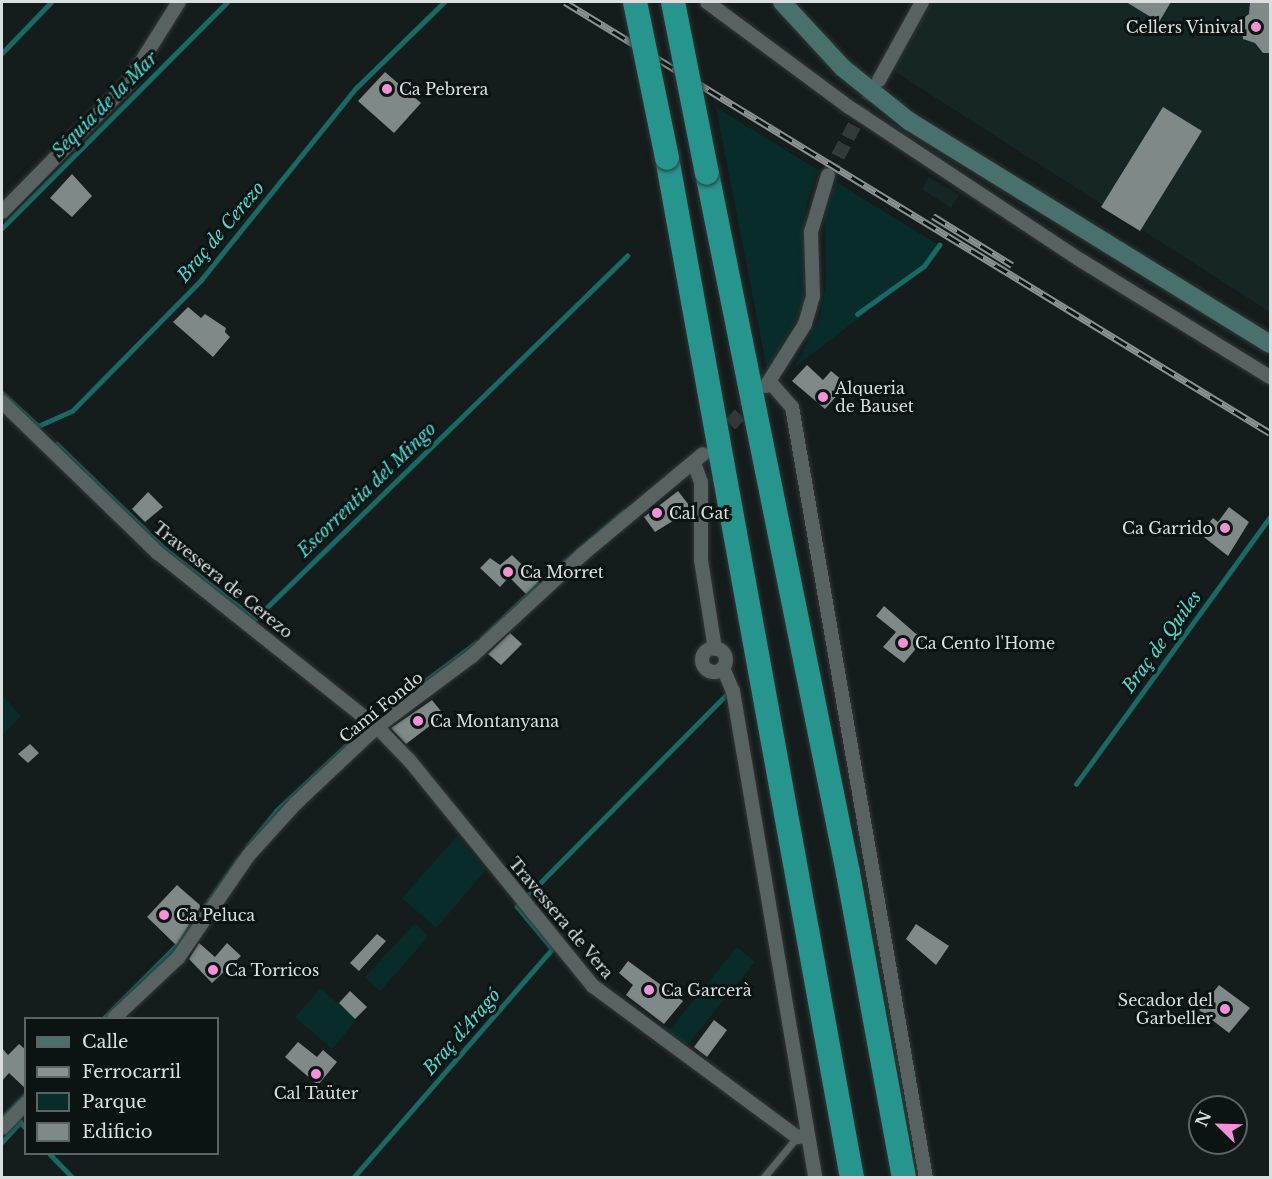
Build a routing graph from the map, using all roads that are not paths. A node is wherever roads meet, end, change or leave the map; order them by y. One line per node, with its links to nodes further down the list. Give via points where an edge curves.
1 (179, 2): 9 (street, via 126,86)
2 (635, 2): 22 (highway, bridge, via 667,158)
3 (673, 2): 23 (highway, bridge, via 846,861)
4 (707, 2): 11 (street, via 849,107 1082,261)
5 (782, 2): 10 (main road, via 843,68 909,121)
6 (922, 2): 7 (street)
7 (879, 80)
8 (828, 175): 24 (street, via 811,232 813,296 805,324 768,384 792,407)
9 (2, 212)
10 (1270, 344)
11 (1270, 377)
12 (2, 402): 15 (street, Travessera de Cerezo, via 158,553)
13 (716, 649): 14 (street, via 725,656); 14 (street, via 705,653 703,664 711,672); 15 (street, Camí Fondo, via 701,560 698,459 583,554 472,656)
14 (723, 668): 19 (street, via 733,691)
15 (377, 728): 16 (street, Camí Fondo, via 296,803 248,856 178,958); 19 (street, Travessera de Vera, via 410,761 593,986)
16 (115, 1017)
17 (24, 1105): 18 (street)
18 (2, 1128)
19 (802, 1136): 20 (lane); 21 (street)
20 (763, 1178)
21 (815, 1178)
22 (852, 1178)
23 (904, 1178)
24 (926, 1178)

